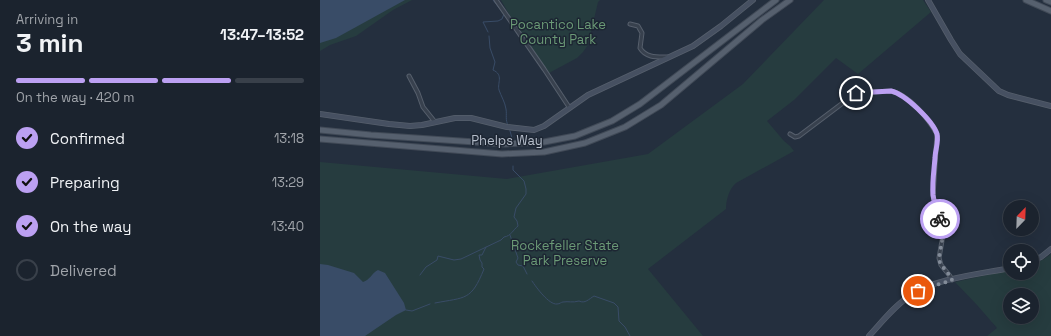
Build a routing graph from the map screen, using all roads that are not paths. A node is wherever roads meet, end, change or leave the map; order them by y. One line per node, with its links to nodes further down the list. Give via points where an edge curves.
1 (496, 0): 14 (street)
2 (753, 0): 11 (street, via 693,46)
3 (776, 0): 19 (main road, Phelps Way, via 640,104 612,121 582,134 550,141 515,144)
4 (790, 0): 21 (main road, Phelps Way, via 762,20 661,105 625,127 585,143 544,152 502,154)
5 (928, 0): 13 (street, via 960,54 998,90)
6 (1026, 0): 9 (main road)
7 (1046, 0): 8 (main road)
8 (1051, 2)
9 (1051, 11)
10 (630, 24): 11 (street, via 638,26 642,33 640,48 644,53 651,56)
11 (668, 56): 14 (street)
12 (409, 76): 16 (street, via 423,107)
13 (1051, 106)
14 (569, 107): 16 (street, via 544,126 534,130 507,127 471,118)
15 (320, 114): 16 (street, via 400,125)
16 (435, 122)
17 (320, 130): 19 (main road, Phelps Way)
18 (790, 134): 25 (street, via 799,136 856,93 891,91 909,101 937,134 933,196 943,235 939,258)
19 (371, 135): 21 (main road, via 366,138 337,135)
20 (320, 139): 21 (main road, Phelps Way)
21 (333, 140)
22 (1051, 249): 23 (street)
23 (1039, 258)
24 (1003, 269): 25 (street)
25 (952, 280): 26 (street, via 912,294)
26 (869, 336)

